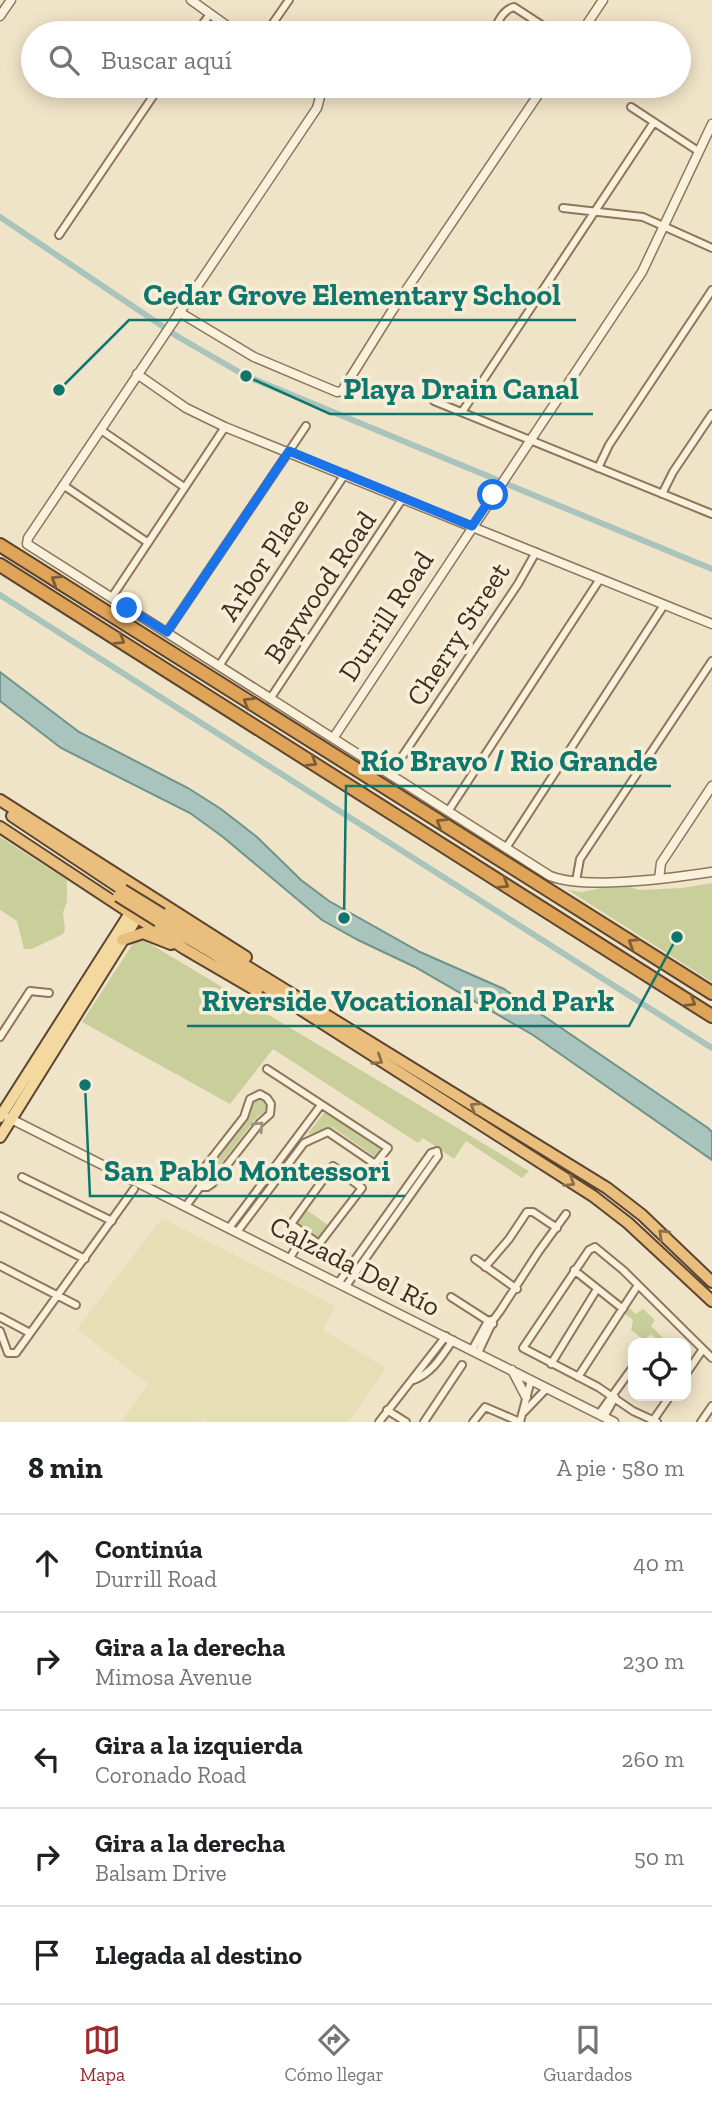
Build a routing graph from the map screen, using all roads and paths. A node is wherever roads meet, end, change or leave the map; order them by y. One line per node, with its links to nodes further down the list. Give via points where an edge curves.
1 (10, 0): 6 (street)
2 (191, 0): 5 (street)
3 (289, 0): 9 (street)
4 (603, 0): 12 (street)
5 (210, 13): 7 (street); 8 (street)
6 (0, 16)
7 (204, 21)
8 (221, 21)
9 (275, 21)
10 (499, 21): 11 (street, via 514,7)
11 (536, 21)
12 (589, 21)
13 (152, 98): 23 (street)
14 (320, 98): 26 (street)
15 (536, 98): 26 (street, via 343,390 337,392 254,357)
16 (631, 107): 17 (street)
17 (654, 122): 19 (street); 21 (street)
18 (712, 124): 19 (street, Durrill Road)
19 (698, 151): 22 (street, Durrill Road)
20 (563, 208): 21 (street)
21 (597, 211): 22 (street, via 643,217); 29 (street)
22 (665, 226): 24 (street); 34 (street, Durrill Road, via 642,272)
23 (59, 235)
24 (712, 248)
25 (712, 290): 36 (street)
26 (179, 312): 27 (street)
27 (137, 374): 32 (street, via 186,408); 33 (street)
28 (435, 401): 29 (street)
29 (462, 412): 34 (street)
30 (712, 414): 40 (street)
31 (306, 426): 35 (street)
32 (225, 427): 35 (street); 39 (street)
33 (101, 430): 38 (street); 39 (street)
34 (530, 440): 36 (street); 43 (street, Durrill Road)
35 (289, 451): 37 (street); 52 (street)
36 (598, 468): 40 (street)
37 (345, 474): 41 (street); 54 (street, Arbor Place)
38 (63, 485): 44 (street); 49 (street, via 27,542)
39 (184, 486): 44 (street)
40 (662, 494): 42 (street)
41 (403, 498): 43 (street); 55 (street, Baywood Road)
42 (712, 514)
43 (472, 526): 46 (street); 56 (street, Durrill Road)
44 (147, 542): 49 (street)
45 (0, 545): 74 (highway, one-way to 45)
46 (536, 552): 48 (street); 57 (street, Cherry Street)
47 (0, 565): 75 (highway, one-way to 75)
48 (600, 579): 50 (street); 60 (street)
49 (111, 597): 52 (street)
50 (664, 605): 51 (street); 62 (street)
51 (712, 624)
52 (167, 632): 54 (street)
53 (712, 661): 65 (street, via 580,859)
54 (219, 666): 55 (street)
55 (270, 699): 56 (street)
56 (334, 737): 57 (street)
57 (391, 773): 60 (street)
58 (712, 786): 64 (street, via 661,863)
59 (0, 800): 66 (highway)
60 (449, 810): 62 (street)
61 (4, 819): 66 (highway); 66 (highway)
62 (506, 848): 65 (street, via 550,876)
63 (712, 872): 64 (street)
64 (659, 879): 65 (street)
65 (576, 881)
66 (120, 892): 67 (highway); 68 (highway); 69 (highway, bridge)
67 (146, 895): 68 (main road); 69 (highway)
68 (134, 914): 69 (highway); 70 (main road); 81 (main road)
69 (161, 918): 71 (highway); 72 (highway); 79 (highway, via 416,1065)
70 (122, 940): 71 (highway, via 143,933); 81 (main road)
71 (185, 949): 77 (highway, via 321,1030)
72 (280, 992): 77 (highway); 79 (highway)
73 (48, 993): 76 (street, via 30,991)
74 (712, 993)
75 (712, 1016)
76 (0, 1037)
77 (352, 1043): 112 (highway, one-way to 112, via 611,1208)
78 (267, 1069): 80 (street)
79 (436, 1081): 105 (highway, one-way to 79, via 624,1200)
80 (321, 1105): 83 (street); 84 (street, via 388,1149 375,1164 328,1132)
81 (3, 1116): 82 (main road); 89 (street, Calzada Del Río)
82 (0, 1137)
83 (297, 1137): 84 (street); 94 (street)
84 (304, 1143): 94 (street)
85 (22, 1177): 92 (street)
86 (200, 1187): 86 (street, one-way to 86, via 213,1183 270,1114 267,1098 260,1094 250,1099 244,1117 201,1172); 89 (street)
87 (411, 1187): 87 (street, via 438,1156 437,1151 431,1153); 96 (street)
88 (134, 1189): 92 (street)
89 (186, 1206): 94 (street, Calzada Del Río)
90 (566, 1214): 93 (street)
91 (0, 1216): 98 (street)
92 (112, 1221): 98 (street)
93 (558, 1228): 103 (street, via 527,1212); 108 (street)
94 (233, 1230): 99 (street, Calzada Del Río)
95 (304, 1234): 95 (street, via 321,1243 361,1185 332,1167 291,1224); 99 (street)
96 (375, 1239): 97 (street); 101 (street)
97 (357, 1257): 101 (street); 106 (street)
98 (85, 1258): 110 (street)
99 (290, 1258): 106 (street, Calzada Del Río)
100 (475, 1259): 103 (street)
101 (364, 1261): 106 (street)
102 (0, 1266): 110 (street)
103 (485, 1267): 108 (street)
104 (574, 1270): 107 (street, via 594,1247); 109 (street); 124 (street, via 524,1344 524,1349)
105 (712, 1282)
106 (342, 1284): 119 (street, Calzada Del Río)
107 (638, 1285): 114 (street); 120 (street)
108 (517, 1289): 116 (street)
109 (597, 1289): 114 (street); 124 (street)
110 (58, 1295): 113 (street); 118 (street)
111 (451, 1297): 116 (street)
112 (712, 1301)
113 (76, 1305)
114 (623, 1309): 128 (street)
115 (0, 1317): 118 (street)
116 (492, 1321): 121 (street)
117 (0, 1331): 118 (street, via 12,1354)
118 (30, 1332)
119 (449, 1338): 121 (street, Calzada Del Río); 135 (street)
120 (703, 1349): 122 (street); 125 (street)
121 (475, 1352): 126 (street, Calzada Del Río)
122 (712, 1358)
123 (462, 1364): 140 (street)
124 (551, 1364): 128 (street)
125 (691, 1367)
126 (512, 1370): 129 (street, Calzada Del Río); 131 (street)
127 (628, 1374): 132 (street)
128 (578, 1377): 132 (street)
129 (531, 1380): 130 (street, Calzada Del Río); 131 (street)
130 (547, 1388): 136 (street); 137 (street, Calzada Del Río)
131 (526, 1397): 136 (street)
132 (612, 1398): 137 (street); 144 (street)
133 (667, 1401): 144 (street)
134 (712, 1406): 145 (street)
135 (387, 1410): 138 (street); 139 (street)
136 (524, 1412): 142 (street)
137 (601, 1416): 143 (street, Calzada Del Río)
138 (379, 1422)
139 (406, 1422)
140 (424, 1422)
141 (473, 1422): 142 (street, via 485,1407)
142 (520, 1422)
143 (614, 1422)
144 (654, 1422)
145 (701, 1422)

